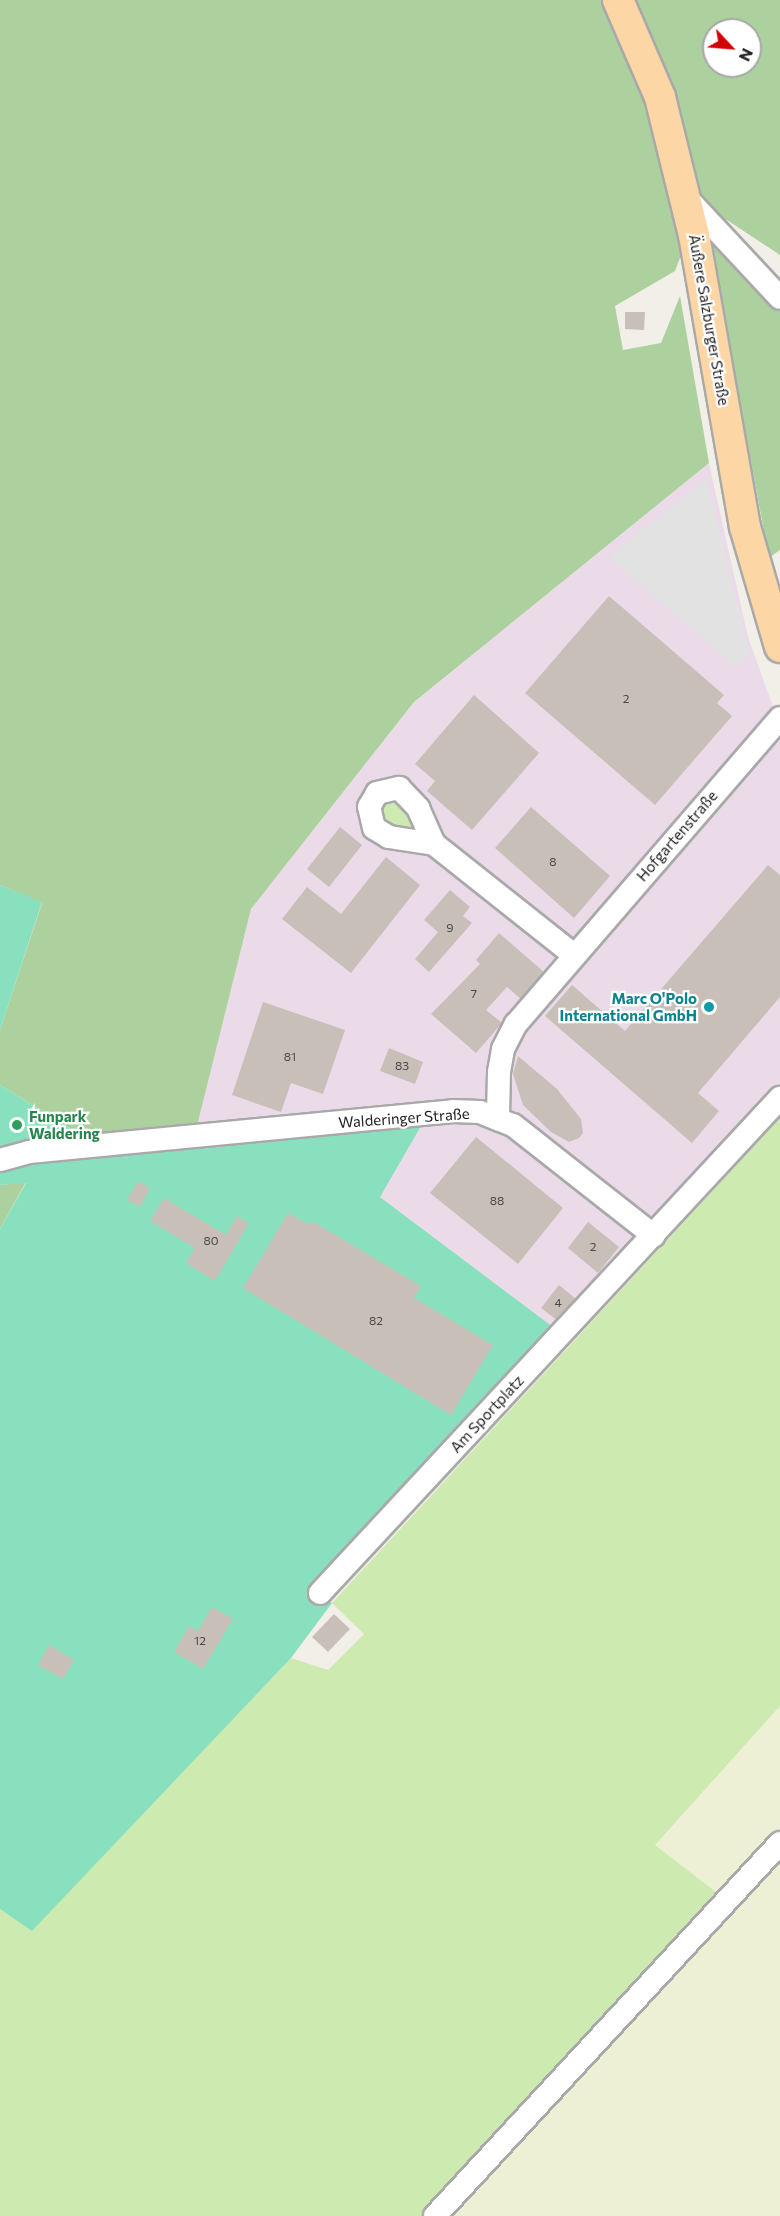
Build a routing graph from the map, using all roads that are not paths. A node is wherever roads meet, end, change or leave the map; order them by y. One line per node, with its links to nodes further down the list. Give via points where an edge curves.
1 (618, 0): 2 (main road, Äußere Salzburger Straße, via 660,97)
2 (685, 196): 3 (street); 4 (main road, Äußere Salzburger Straße, via 746,526 768,616)
3 (780, 298)
4 (780, 647)
5 (780, 718): 7 (street, Hofgartenstraße)
6 (434, 844): 7 (street)
7 (574, 955): 9 (street, Hofgartenstraße, via 516,1024 504,1049 498,1072)
8 (780, 1098): 11 (street)
9 (498, 1116): 10 (street, Walderinger Straße, via 453,1111 29,1152); 11 (street)
10 (0, 1160)
11 (654, 1236): 12 (street, Am Sportplatz)
12 (321, 1593)
13 (780, 1843): 14 (street)
14 (435, 2216)

